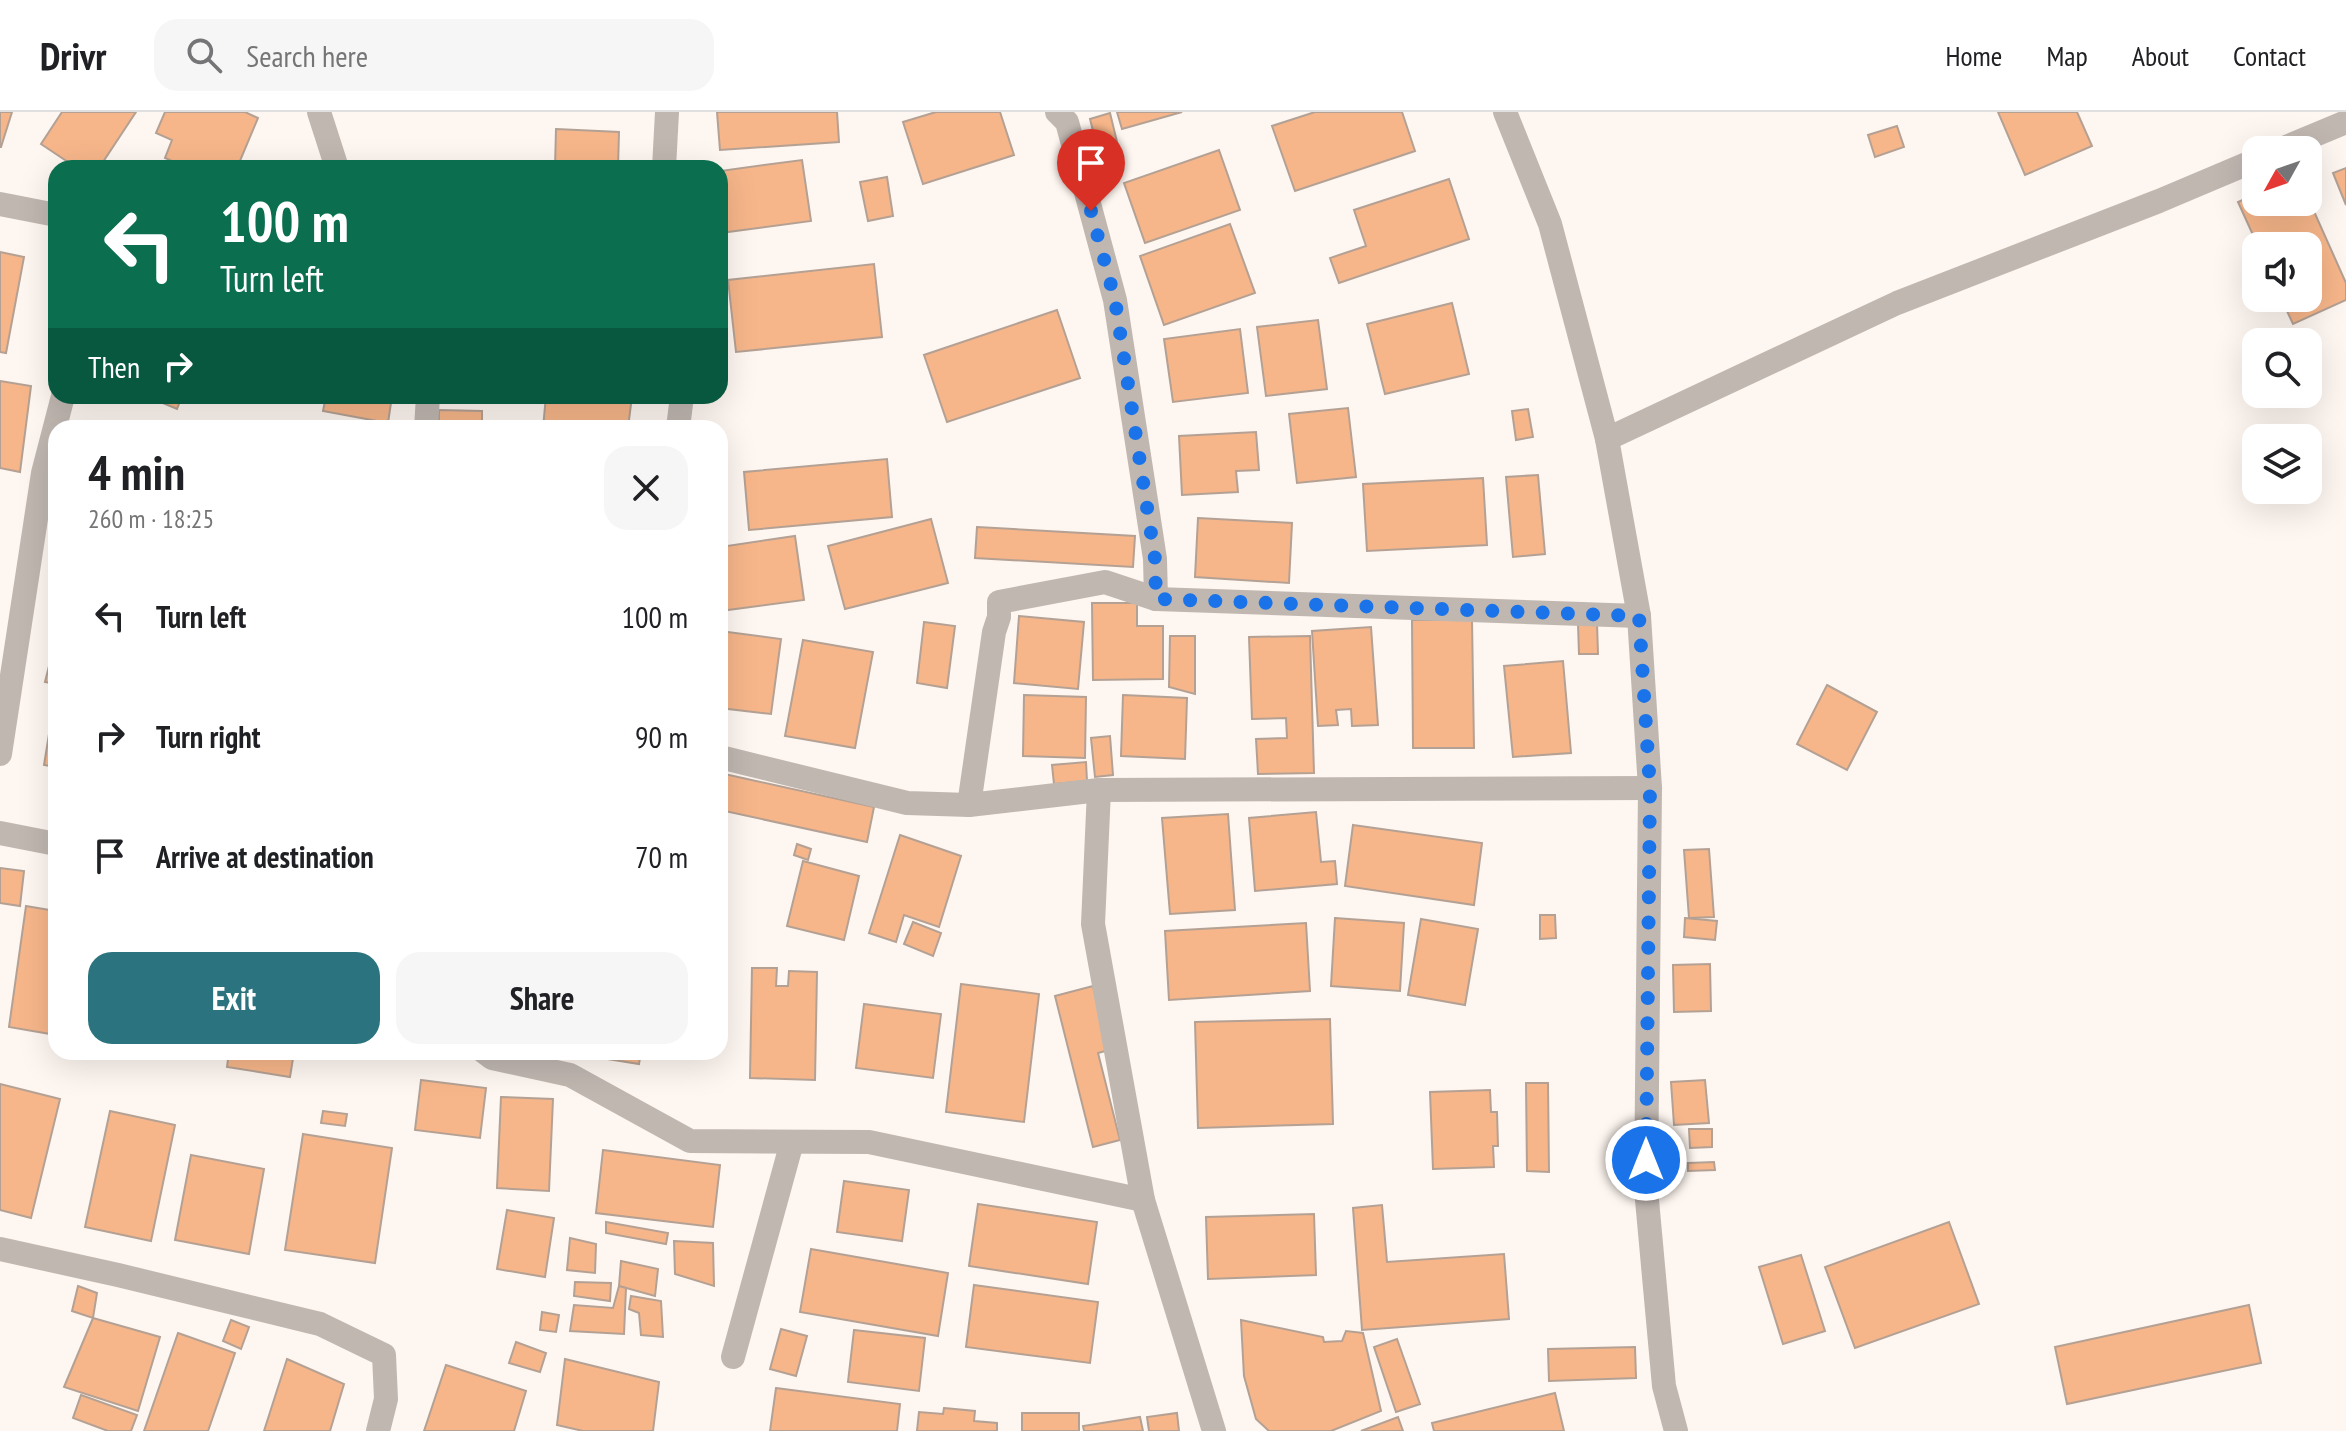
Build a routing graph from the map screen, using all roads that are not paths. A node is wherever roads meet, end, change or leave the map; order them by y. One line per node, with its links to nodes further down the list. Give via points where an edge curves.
1 (319, 112): 7 (street)
2 (667, 112): 8 (street)
3 (1057, 112): 14 (street, via 1067,122 1115,300 1155,559)
4 (1505, 112): 12 (street, via 1550,224)
5 (2346, 122): 6 (street)
6 (2312, 136)
7 (334, 160)
8 (664, 160)
9 (2242, 166): 12 (street, via 1897,303)
10 (0, 204): 11 (street)
11 (48, 213)
12 (1607, 439): 15 (street)
13 (48, 454): 16 (street)
14 (1156, 599): 15 (street); 20 (street, via 1105,582 999,602)
15 (1639, 616): 18 (street)
16 (0, 754)
17 (728, 759): 20 (street, via 907,803)
18 (1650, 788): 19 (street); 30 (street, via 1646,1189 1664,1386)
19 (1099, 790): 20 (street); 25 (street, via 1093,924)
20 (969, 805)
21 (0, 833): 22 (street)
22 (48, 842)
23 (501, 1060): 24 (street, via 570,1075 690,1141)
24 (792, 1142): 25 (street, via 869,1142); 27 (street)
25 (1143, 1200): 29 (street)
26 (0, 1249): 28 (street, via 320,1324 384,1355 386,1399)
27 (733, 1357)
28 (378, 1431)
29 (1214, 1431)
30 (1676, 1431)

